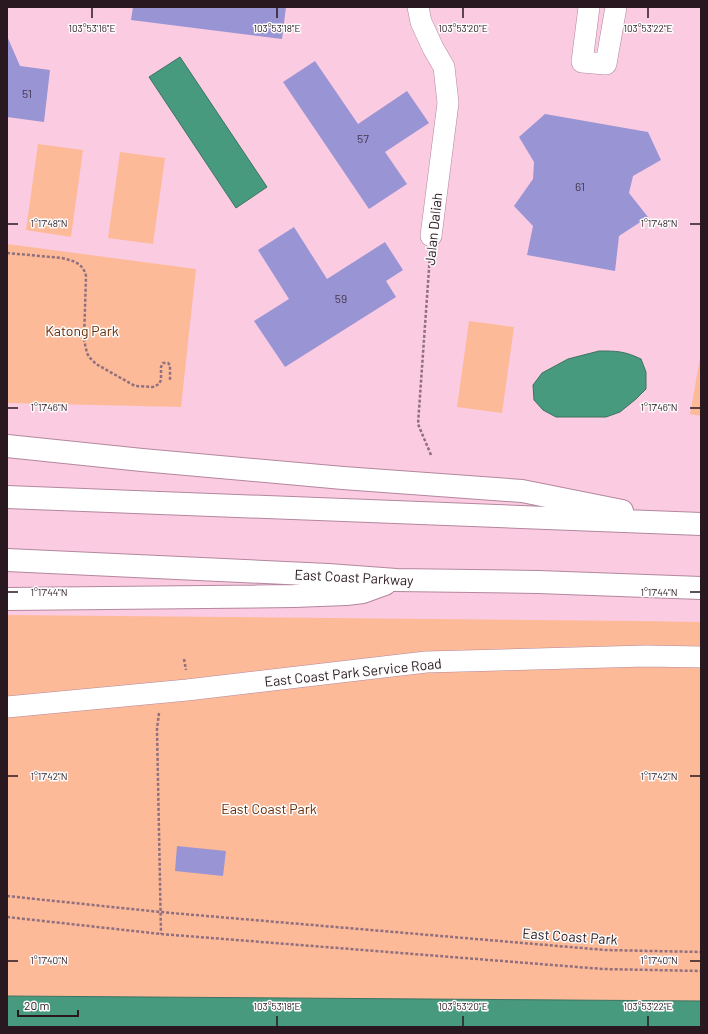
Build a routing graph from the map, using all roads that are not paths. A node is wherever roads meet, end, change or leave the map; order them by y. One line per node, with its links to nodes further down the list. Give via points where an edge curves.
1 (418, 7): 4 (street, Jalan Daliah, via 421,22 444,67 448,103)
2 (589, 7): 3 (street, via 582,62 606,64)
3 (616, 7)
4 (431, 236)
5 (7, 446): 7 (highway, via 327,477 522,491)
6 (7, 497): 7 (highway)
7 (695, 524)
8 (7, 560): 9 (highway, East Coast Parkway)
9 (396, 580): 10 (highway, East Coast Parkway); 11 (highway, via 363,592 346,594)
10 (701, 588)
11 (7, 599)
12 (701, 657): 13 (street, East Coast Park Service Road, via 426,662 160,693)
13 (7, 707)

